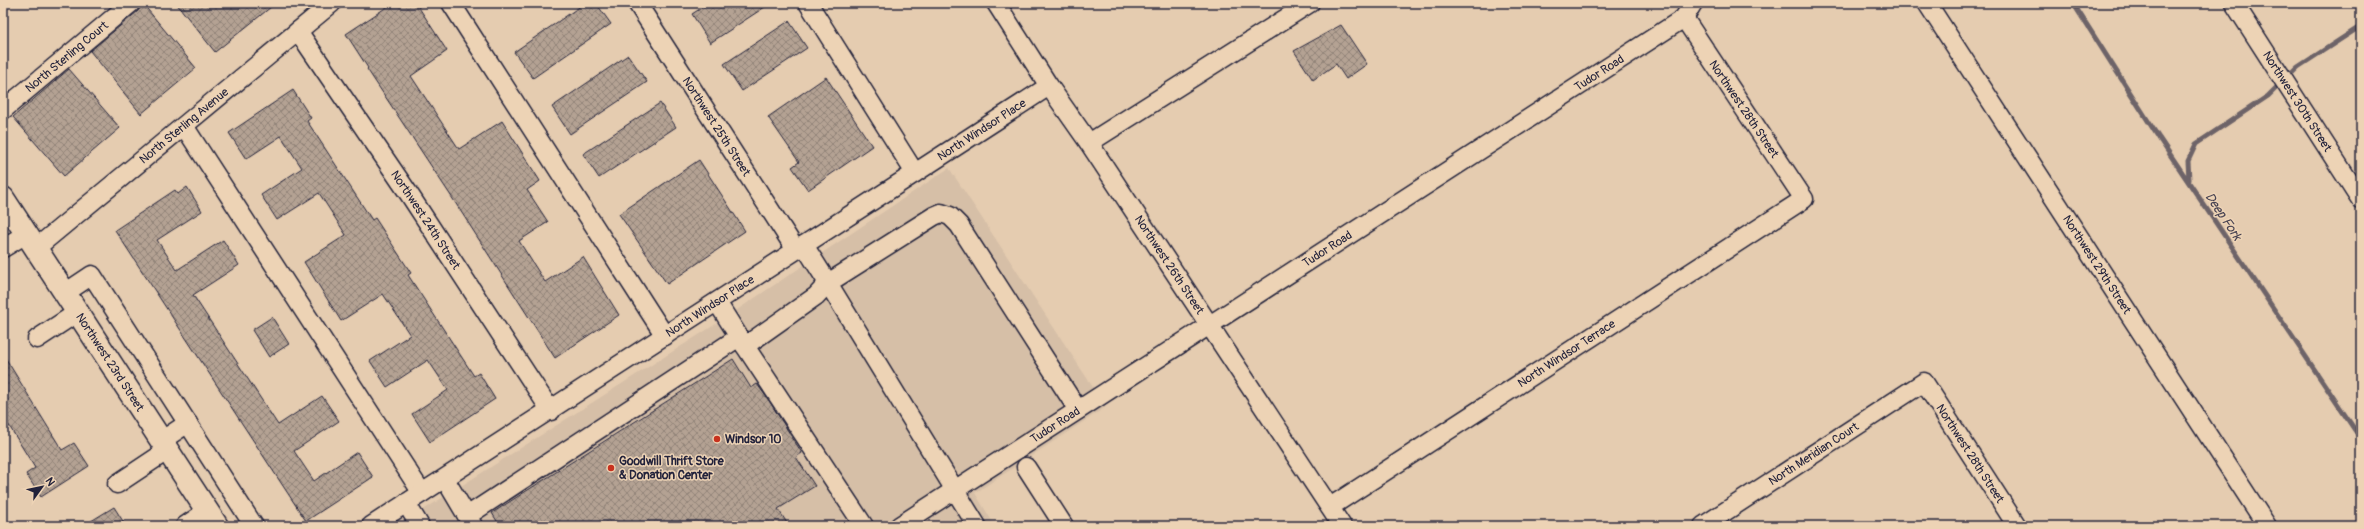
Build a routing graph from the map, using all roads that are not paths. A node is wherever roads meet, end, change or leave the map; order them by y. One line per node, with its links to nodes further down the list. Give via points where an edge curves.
1 (131, 3): 14 (street, North Sterling Court)
2 (332, 3): 12 (street, North Sterling Avenue)
3 (451, 3): 30 (street)
4 (638, 3): 23 (street, Northwest 25th Street)
5 (808, 3): 17 (street)
6 (996, 3): 13 (street, Northwest 26th Street)
7 (1310, 3): 16 (street)
8 (1693, 3): 11 (street, Tudor Road)
9 (1927, 3): 58 (street, Northwest 29th Street)
10 (2234, 3): 18 (street, Northwest 30th Street, via 2293,97)
11 (1684, 18): 20 (street, Northwest 28th Street); 29 (street, Tudor Road)
12 (298, 31): 15 (street, North Sterling Avenue); 35 (street, Northwest 24th Street, via 409,194)
13 (1049, 86): 16 (street, Northwest 26th Street); 17 (street, North Windsor Place)
14 (3, 110)
15 (184, 126): 22 (street, North Sterling Avenue); 42 (street)
16 (1089, 143): 29 (street, Northwest 26th Street)
17 (915, 173): 23 (street, North Windsor Place)
18 (2355, 179): 21 (street, Northwest 30th Street)
19 (3, 198): 22 (main road, Northwest 23rd Street)
20 (1804, 199): 44 (street, North Windsor Terrace)
21 (2361, 200)
22 (31, 241): 24 (street, North Sterling Avenue); 26 (main road, Northwest 23rd Street)
23 (800, 247): 25 (street, Northwest 25th Street); 27 (street, North Windsor Place)
24 (3, 248)
25 (828, 283): 32 (street, via 816,296); 34 (street, via 934,216 941,213 950,216 959,225); 41 (street, Northwest 25th Street)
26 (65, 293): 28 (main road, Northwest 23rd Street); 36 (street, via 92,275)
27 (717, 302): 30 (street, North Windsor Place); 32 (street)
28 (78, 312): 31 (street); 37 (main road, Northwest 23rd Street)
29 (1209, 325): 34 (street, Tudor Road); 44 (street, Northwest 26th Street)
30 (665, 336): 35 (street, North Windsor Place)
31 (37, 339)
32 (742, 341): 46 (street); 51 (street)
33 (1924, 382): 56 (street, North Meridian Court); 57 (street, Northwest 28th Street)
34 (1085, 405): 41 (street, Tudor Road)
35 (551, 411): 39 (street, North Windsor Place)
36 (188, 423): 37 (street); 48 (street)
37 (164, 446): 40 (street); 45 (main road, Northwest 23rd Street)
38 (1026, 467): 54 (street)
39 (445, 479): 42 (street, North Windsor Place); 46 (street)
40 (117, 484)
41 (956, 490): 52 (street, Tudor Road); 53 (street, Northwest 25th Street)
42 (422, 493): 43 (street, North Windsor Place)
43 (406, 504): 49 (street, North Windsor Place); 50 (street)
44 (1330, 507): 55 (street, Northwest 26th Street)
45 (212, 518): 47 (street)
46 (470, 521)
47 (185, 526)
48 (254, 526)
49 (371, 526)
50 (420, 526)
51 (864, 526)
52 (899, 526)
53 (977, 526)
54 (1064, 526)
55 (1342, 526)
56 (1703, 526)
57 (2017, 526)
58 (2267, 526)

